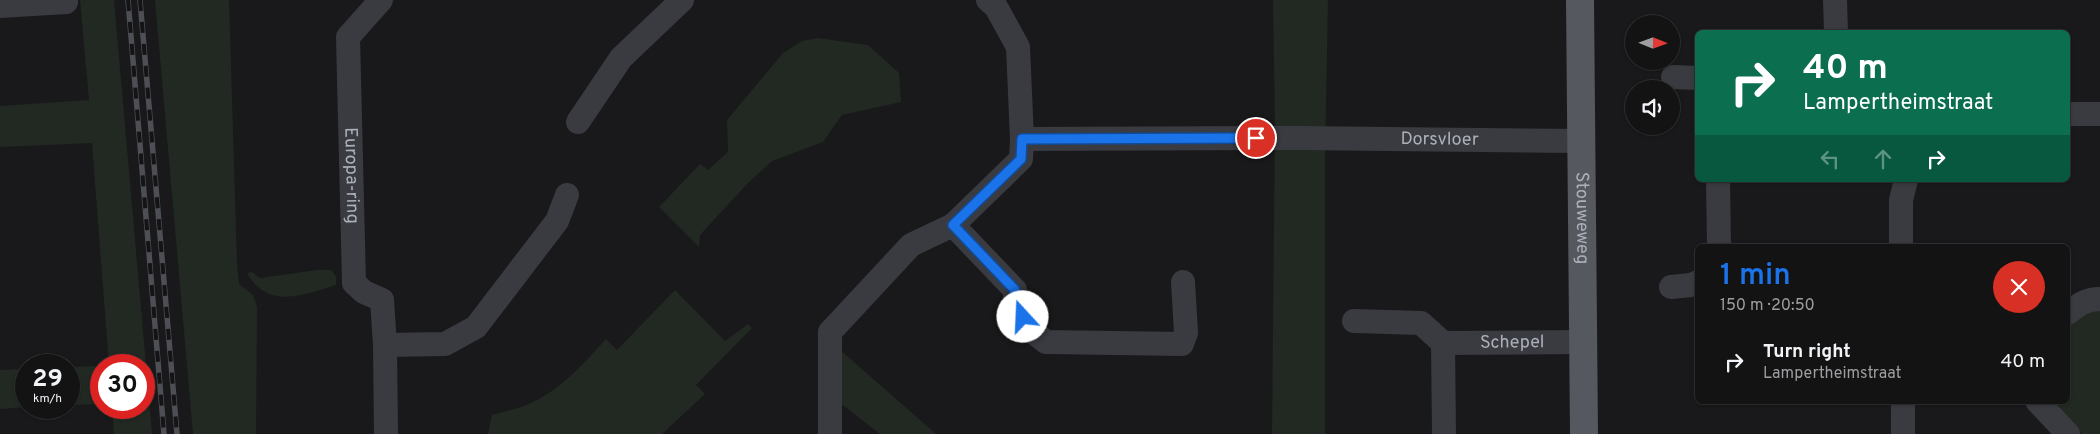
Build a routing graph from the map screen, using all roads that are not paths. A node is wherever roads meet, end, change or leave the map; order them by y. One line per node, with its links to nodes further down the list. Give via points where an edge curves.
1 (66, 0): 7 (street)
2 (381, 0): 30 (street, Europa-ring, via 348,36 354,283 364,292 382,300)
3 (682, 0): 13 (street, via 621,58)
4 (1580, 0): 15 (main road, Stouweweg)
5 (1835, 0): 8 (street)
6 (996, 2): 14 (street, via 1018,47)
7 (0, 6)
8 (1836, 30)
9 (1673, 77): 10 (street)
10 (1695, 78)
11 (2070, 114): 12 (street)
12 (2100, 114)
13 (578, 122)
14 (1022, 139): 15 (street, Dorsvloer); 19 (street, via 1021,159)
15 (1582, 141): 28 (main road, Stouweweg)
16 (1718, 182): 20 (street)
17 (1906, 182): 21 (street, via 1901,200)
18 (567, 195): 30 (street, via 557,221 476,327 445,344)
19 (953, 225): 22 (street, via 1015,290 1015,302 1032,331 1046,342 1182,344 1186,333); 34 (street, via 911,245 830,332)
20 (1719, 244)
21 (1901, 244)
22 (1183, 282)
23 (1695, 283): 24 (street)
24 (1671, 287)
25 (2100, 299): 26 (street, via 2090,299)
26 (2070, 311)
27 (1354, 321): 29 (street, via 1421,323)
28 (1583, 342): 29 (street, Schepel); 36 (main road, Stouweweg)
29 (1443, 343): 35 (street)
30 (385, 345): 33 (street, Europa-ring)
31 (1903, 404): 37 (street)
32 (2040, 404): 38 (street)
33 (386, 434)
34 (830, 434)
35 (1444, 434)
36 (1584, 434)
37 (1903, 434)
38 (2068, 434)

